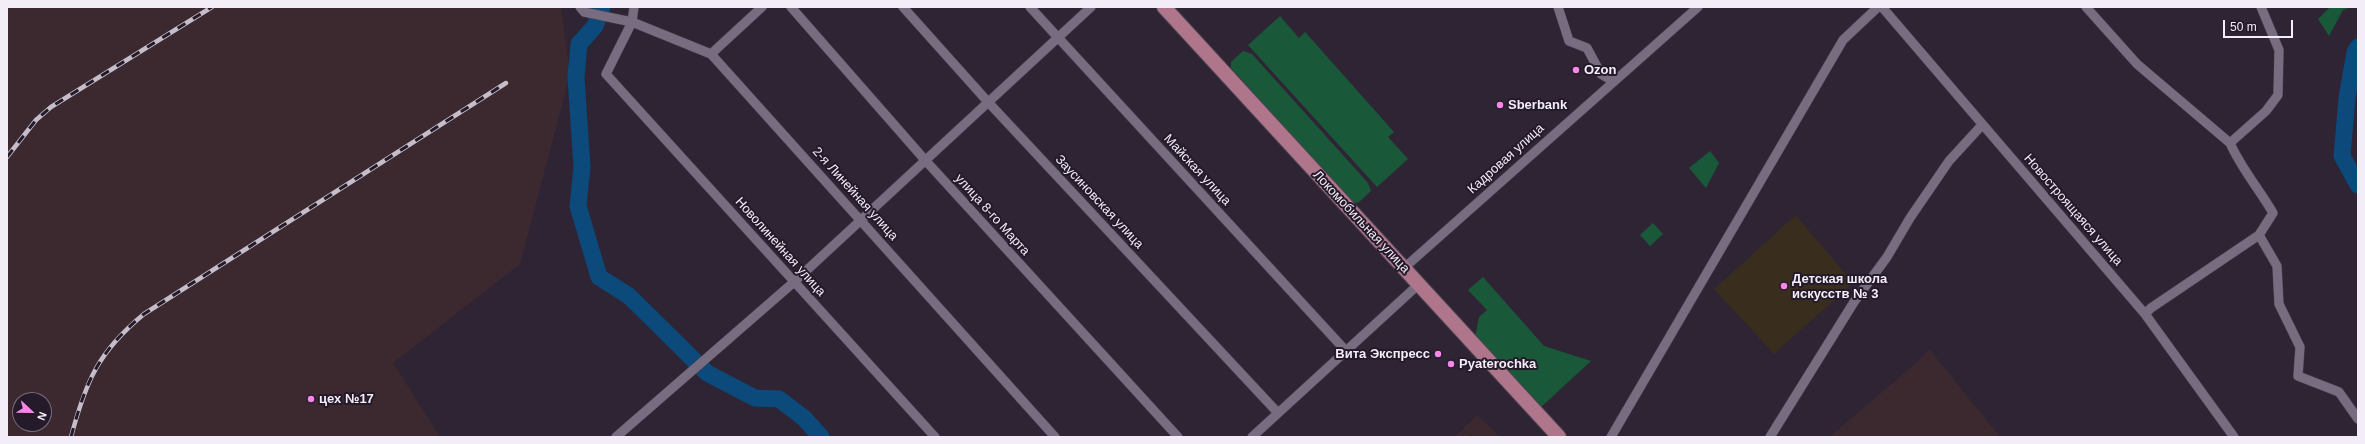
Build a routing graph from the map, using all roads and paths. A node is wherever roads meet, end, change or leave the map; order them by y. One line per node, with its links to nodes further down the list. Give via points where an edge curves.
1 (580, 7): 15 (street, 2-я Линейная улица, via 584,12)
2 (634, 7): 15 (street)
3 (762, 7): 17 (street)
4 (791, 7): 22 (street, улица 8-го Марта)
5 (903, 7): 19 (street, Заусиновская улица)
6 (1030, 7): 16 (street, Майская улица)
7 (1091, 7): 16 (street)
8 (1164, 7): 25 (main road, Локомобильная улица)
9 (1558, 7): 18 (street, via 1569,41 1587,48 1600,74)
10 (1698, 7): 18 (street, Кадровая улица)
11 (1878, 7): 38 (street, via 1843,40)
12 (1882, 7): 20 (street, Новостроящаяся улица)
13 (2086, 7): 21 (street, via 2137,64)
14 (2261, 7): 21 (street, via 2279,50 2278,95 2266,111)
15 (632, 22): 17 (street, 2-я Линейная улица); 26 (street, Новолинейная улица, via 606,74)
16 (1058, 38): 19 (street); 29 (street, Майская улица)
17 (710, 54): 23 (street, 2-я Линейная улица)
18 (1613, 81): 25 (street, Кадровая улица)
19 (988, 102): 22 (street); 30 (street, Заусиновская улица)
20 (1982, 125): 28 (street, Новостроящаяся улица); 39 (street, via 1945,167 1883,263 1854,302)
21 (2230, 143): 24 (street, via 2238,161 2259,188 2273,213)
22 (925, 160): 23 (street); 35 (street, улица 8-го Марта)
23 (861, 220): 26 (street); 34 (street, 2-я Линейная улица)
24 (2259, 235): 28 (street); 31 (street, via 2277,266 2279,304 2300,348 2298,376 2339,392)
25 (1404, 268): 27 (main road, Локомобильная улица)
26 (794, 282): 32 (street); 33 (street, Новолинейная улица)
27 (1419, 284): 29 (street); 37 (main road, Локомобильная улица)
28 (2145, 314): 40 (street, Новостроящаяся улица)
29 (1346, 351): 30 (street)
30 (1278, 413): 36 (street)
31 (2358, 419)
32 (616, 437)
33 (935, 437)
34 (1055, 437)
35 (1178, 437)
36 (1252, 437)
37 (1559, 437)
38 (1611, 437)
39 (1770, 437)
40 (2234, 437)

